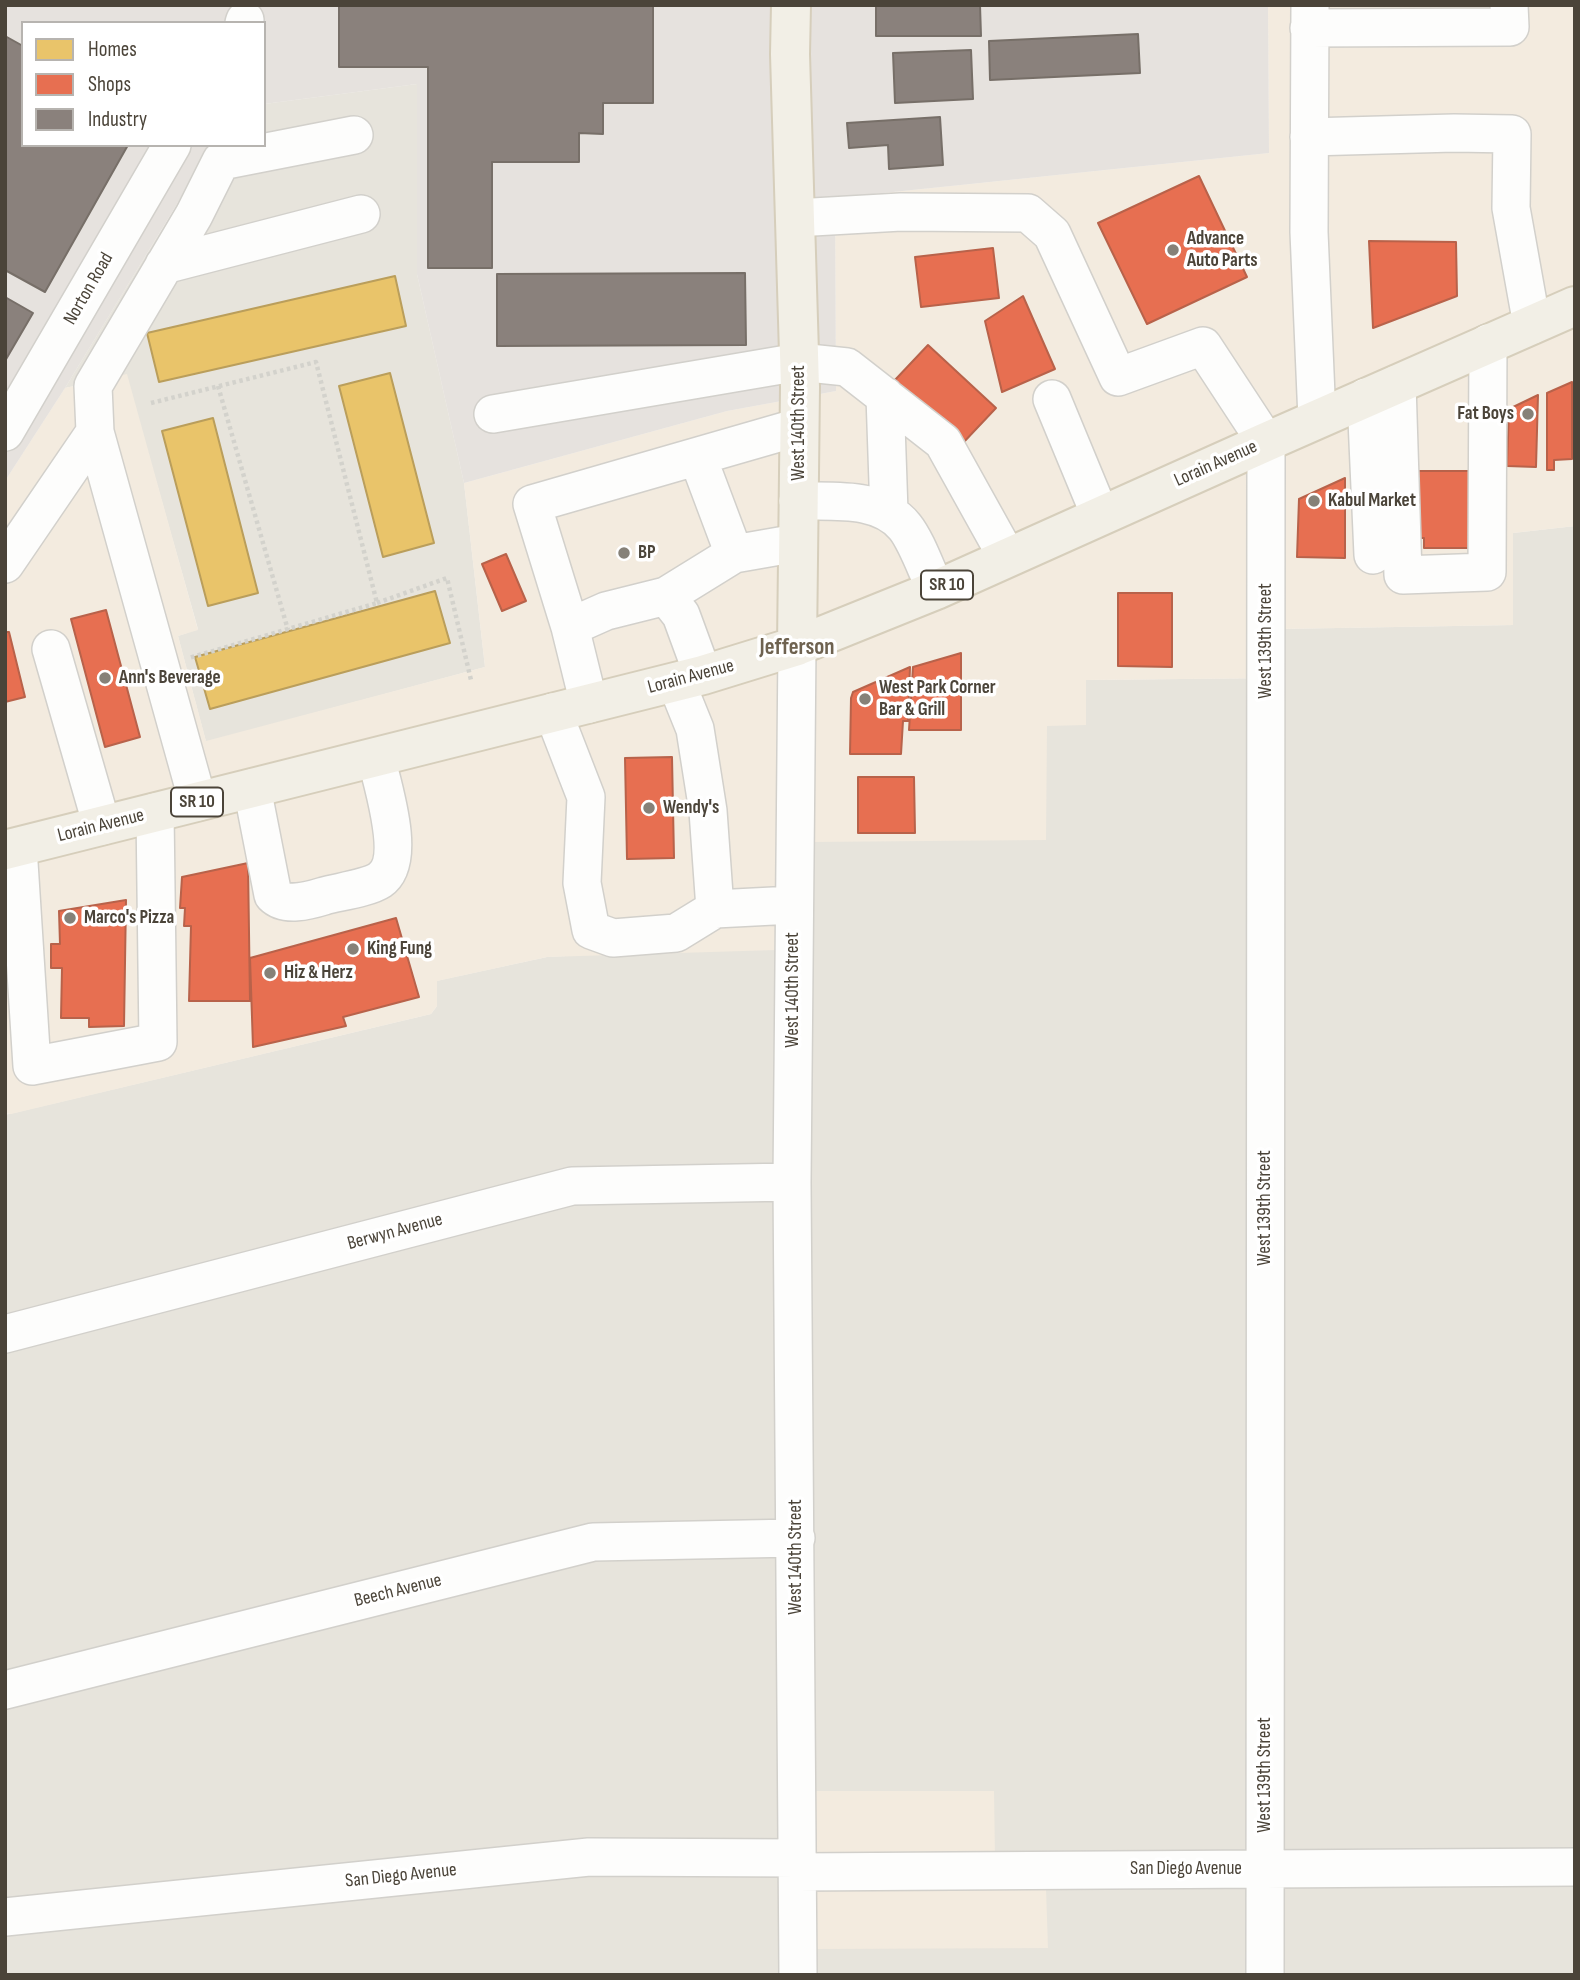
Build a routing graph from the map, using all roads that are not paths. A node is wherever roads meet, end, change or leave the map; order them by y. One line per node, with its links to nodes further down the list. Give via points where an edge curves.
1 (791, 5): 8 (main road, West 140th Street)
2 (1509, 5): 3 (street, via 1510,27)
3 (1310, 17): 5 (street)
4 (354, 135): 9 (street, via 221,161)
5 (1309, 138): 11 (street, via 1511,134 1511,208); 18 (street)
6 (171, 147): 20 (street, Norton Road)
7 (361, 214): 9 (street)
8 (795, 218): 13 (main road, West 140th Street); 22 (street, via 901,212 1028,213 1052,234 1118,377 1203,346)
9 (164, 265): 21 (street, via 93,386)
10 (1575, 306): 11 (main road, Lorain Avenue / SR 10)
11 (1532, 324): 12 (main road, Lorain Avenue / SR 10)
12 (1488, 343): 14 (main road, Lorain Avenue / SR 10); 14 (street, via 1487,572 1403,575)
13 (799, 362): 15 (street, via 847,367); 17 (street); 19 (main road, West 140th Street)
14 (1382, 391): 18 (main road, Lorain Avenue / SR 10); 29 (street)
15 (885, 396): 25 (street); 30 (street, via 943,442)
16 (1052, 399): 26 (street)
17 (493, 414)
18 (1317, 419): 22 (main road, Lorain Avenue / SR 10)
19 (799, 427): 23 (street); 24 (main road, West 140th Street)
20 (5, 432)
21 (95, 432): 31 (street); 41 (street)
22 (1266, 442): 26 (main road, Lorain Avenue / SR 10); 53 (street, West 139th Street)
23 (698, 458): 28 (street); 34 (street, via 532,504)
24 (798, 502): 25 (street, via 854,502); 27 (main road, West 140th Street)
25 (889, 512): 32 (street, via 906,527)
26 (1100, 515): 30 (main road, Lorain Avenue / SR 10)
27 (797, 543): 28 (street); 35 (main road, West 140th Street)
28 (734, 554): 33 (street)
29 (1373, 555)
30 (1007, 557): 32 (main road, Lorain Avenue / SR 10)
31 (5, 564)
32 (936, 590): 35 (main road, Lorain Avenue / SR 10)
33 (666, 596): 34 (street); 37 (street, via 681,615)
34 (570, 626): 38 (street)
35 (797, 646): 37 (main road, Lorain Avenue / SR 10); 45 (street, West 140th Street)
36 (51, 649): 43 (street)
37 (690, 678): 38 (main road, Lorain Avenue / SR 10); 46 (street, via 708,811)
38 (571, 708): 39 (main road, Lorain Avenue / SR 10); 46 (street, via 586,797 582,883 591,930 613,938 676,933)
39 (376, 757): 40 (main road, Lorain Avenue / SR 10); 40 (street, via 394,844 387,873 379,881 318,898 292,902 273,895)
40 (252, 788): 41 (main road, Lorain Avenue / SR 10)
41 (198, 802): 42 (main road, Lorain Avenue / SR 10)
42 (155, 812): 43 (main road, Lorain Avenue / SR 10); 44 (street, via 158,1042 32,1066)
43 (102, 826): 44 (main road, Lorain Avenue / SR 10)
44 (12, 849)
45 (793, 905): 46 (street); 47 (street, West 140th Street)
46 (715, 909)
47 (792, 1182): 48 (street, Berwyn Avenue, via 572,1186); 49 (street, West 140th Street)
48 (5, 1334)
49 (796, 1538): 50 (street, Beech Avenue, via 593,1542); 51 (street, West 140th Street)
50 (5, 1690)
51 (797, 1865): 53 (street, San Diego Avenue); 54 (street, San Diego Avenue, via 589,1857); 55 (street, West 140th Street)
52 (1575, 1867): 53 (street, San Diego Avenue)
53 (1265, 1869): 56 (street, West 139th Street)
54 (5, 1917)
55 (798, 1975)
56 (1265, 1975)

